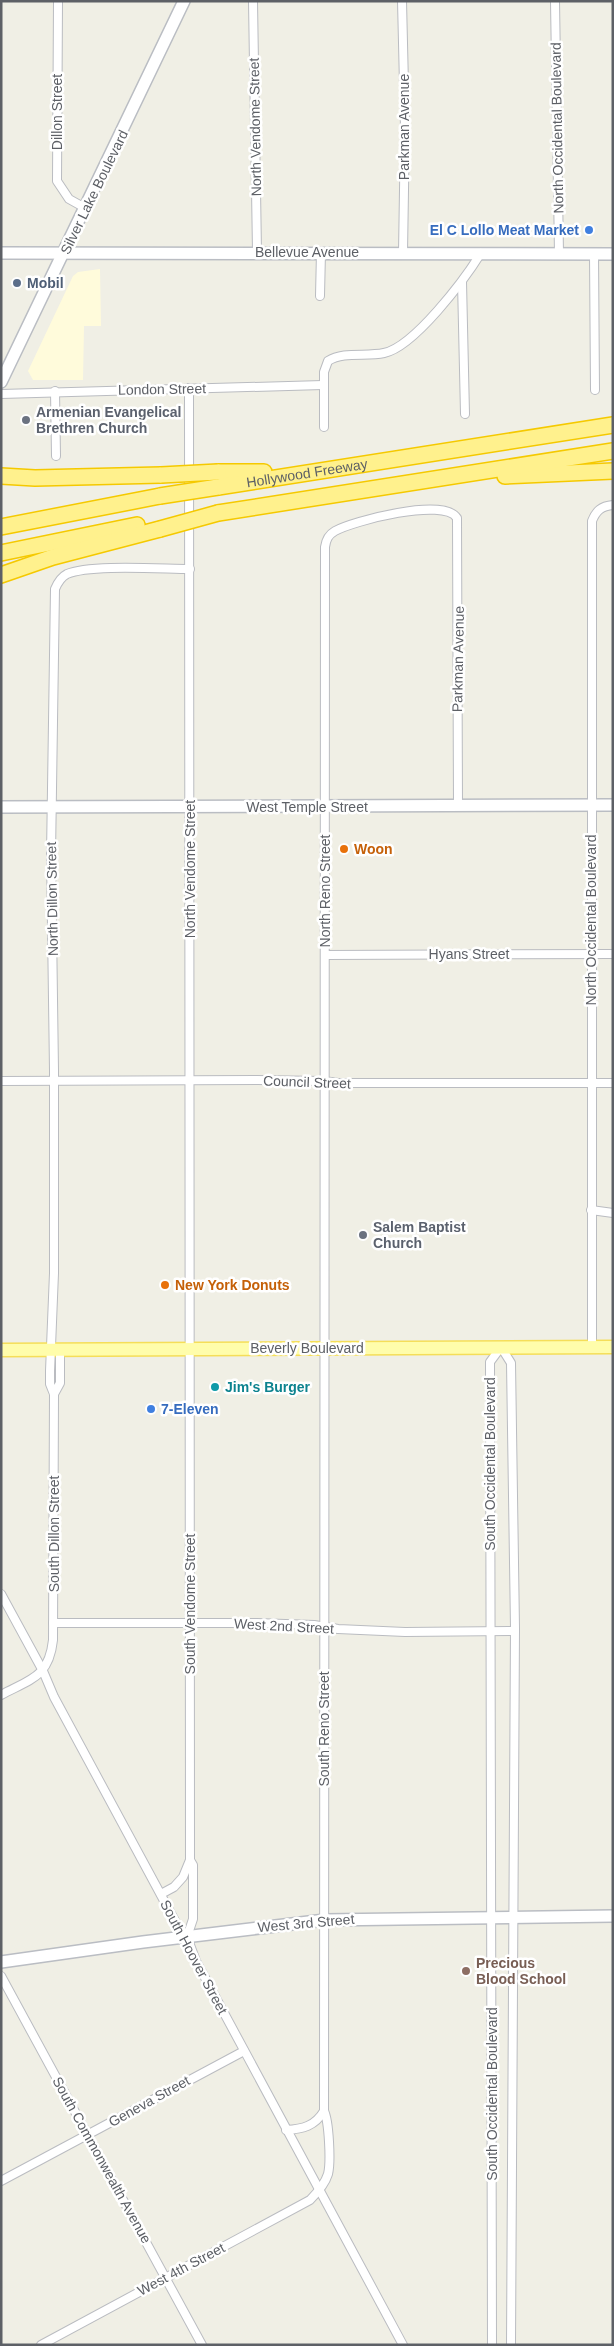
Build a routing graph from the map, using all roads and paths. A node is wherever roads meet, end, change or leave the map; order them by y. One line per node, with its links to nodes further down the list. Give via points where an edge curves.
1 (58, 1): 6 (street, Dillon Street, via 57,181 69,199)
2 (184, 1): 6 (main road, Silver Lake Boulevard)
3 (253, 1): 7 (street, North Vendome Street)
4 (402, 1): 11 (street, Parkman Avenue)
5 (555, 1): 13 (street, North Occidental Boulevard)
6 (87, 209): 10 (main road, Silver Lake Boulevard)
7 (257, 252): 8 (main road, Bellevue Avenue); 10 (main road, Bellevue Avenue)
8 (321, 252): 11 (main road, Bellevue Avenue); 17 (street)
9 (1, 253): 10 (main road, Bellevue Avenue)
10 (64, 253): 18 (main road, Silver Lake Boulevard)
11 (403, 253): 12 (main road, Bellevue Avenue)
12 (481, 253): 13 (main road, Bellevue Avenue); 16 (street)
13 (559, 254): 14 (main road, Bellevue Avenue)
14 (594, 254): 15 (main road, Bellevue Avenue); 21 (street)
15 (613, 254)
16 (462, 282): 19 (street, via 402,346 384,353 345,356 328,361); 24 (street)
17 (320, 296)
18 (1, 382)
19 (323, 385): 20 (street, London Street); 26 (street)
20 (189, 388): 22 (street, London Street); 38 (street, North Vendome Street)
21 (595, 390)
22 (55, 391): 23 (street, London Street); 28 (street)
23 (1, 394)
24 (465, 414)
25 (613, 425): 32 (highway, Hollywood Freeway, via 311,472)
26 (324, 427)
27 (613, 451): 31 (highway, Hollywood Freeway)
28 (56, 456)
29 (613, 471): 31 (highway)
30 (1, 476): 32 (highway, bridge, via 161,475)
31 (436, 479): 35 (highway, Hollywood Freeway, bridge)
32 (218, 480): 36 (highway, Hollywood Freeway, bridge, via 160,496)
33 (613, 505): 40 (street, North Occidental Boulevard, via 597,511 592,521)
34 (454, 514): 42 (street, Parkman Avenue, via 458,523); 46 (street, North Reno Street, via 444,509 424,509 392,514 336,531 326,540)
35 (160, 525): 37 (highway, Hollywood Freeway); 39 (highway)
36 (1, 527)
37 (1, 553)
38 (190, 569): 44 (street, North Dillon Street, via 86,570 66,575 57,583 54,596); 45 (street, North Vendome Street)
39 (1, 575)
40 (591, 805): 41 (main road, West Temple Street); 42 (main road, West Temple Street); 47 (street, North Occidental Boulevard)
41 (613, 805)
42 (458, 806): 46 (main road, West Temple Street)
43 (1, 807): 44 (main road, West Temple Street)
44 (52, 807): 45 (main road, West Temple Street); 52 (street, North Dillon Street)
45 (189, 807): 46 (main road, West Temple Street); 50 (street, North Vendome Street)
46 (324, 807): 49 (street, North Reno Street)
47 (591, 953): 48 (street, Hyans Street); 49 (street, Hyans Street); 54 (street, North Occidental Boulevard)
48 (613, 954)
49 (325, 955): 53 (street, North Reno Street)
50 (189, 1080): 52 (street, Council Street); 53 (street, Council Street); 62 (street, North Vendome Street)
51 (1, 1081): 52 (street, Council Street)
52 (53, 1081): 64 (street, North Dillon Street)
53 (324, 1081): 54 (street, Council Street, via 348,1084); 60 (street, North Reno Street)
54 (591, 1083): 55 (street, Council Street); 56 (street, North Occidental Boulevard)
55 (613, 1083)
56 (591, 1210): 57 (street); 58 (street, North Occidental Boulevard)
57 (613, 1213)
58 (592, 1347): 59 (main road, Beverly Boulevard); 61 (main road, Beverly Boulevard)
59 (613, 1347)
60 (326, 1348): 61 (main road, Beverly Boulevard); 62 (main road, Beverly Boulevard); 68 (street, South Reno Street)
61 (501, 1348): 69 (street, South Occidental Boulevard, via 490,1362); 70 (street, South Occidental Boulevard, via 511,1363)
62 (189, 1349): 64 (main road, Beverly Boulevard); 67 (street, South Vendome Street)
63 (1, 1350): 64 (main road, Beverly Boulevard)
64 (56, 1351): 66 (street, South Dillon Street, via 50,1384 54,1394)
65 (1, 1594): 71 (street, South Hoover Street)
66 (53, 1623): 67 (street, West 2nd Street); 71 (street, South Dillon Street, via 51,1657)
67 (190, 1623): 68 (street, West 2nd Street); 73 (street, South Vendome Street)
68 (324, 1627): 69 (street, West 2nd Street, via 405,1632); 78 (street, South Reno Street)
69 (491, 1630): 70 (street, West 2nd Street); 75 (street, South Occidental Boulevard)
70 (515, 1630): 77 (street, South Occidental Boulevard)
71 (43, 1671): 72 (street); 74 (street, South Hoover Street)
72 (1, 1695)
73 (190, 1860): 74 (street, via 183,1877); 79 (street, South Vendome Street, via 193,1865 193,1919)
74 (161, 1894): 79 (street, South Hoover Street)
75 (491, 1916): 77 (main road, West 3rd Street); 78 (main road, West 3rd Street); 92 (street, South Occidental Boulevard)
76 (613, 1916): 77 (main road, West 3rd Street)
77 (514, 1917): 93 (street, South Occidental Boulevard)
78 (324, 1920): 79 (main road, West 3rd Street); 83 (street, South Reno Street)
79 (187, 1937): 80 (main road, West 3rd Street); 82 (street, South Hoover Street, via 193,1955)
80 (1, 1962)
81 (1, 1976): 85 (street, South Commonwealth Avenue)
82 (244, 2050): 84 (street, South Hoover Street); 85 (street, Geneva Street)
83 (324, 2111): 84 (street, via 313,2124); 87 (street, South Reno Street, via 328,2119 328,2174)
84 (286, 2130): 87 (street, South Hoover Street)
85 (88, 2134): 86 (street, Geneva Street); 88 (street, South Commonwealth Avenue)
86 (1, 2181)
87 (320, 2190): 88 (street, West 4th Street, via 310,2200); 91 (street, South Hoover Street)
88 (166, 2277): 89 (street, West 4th Street); 90 (street, South Commonwealth Avenue)
89 (41, 2345)
90 (202, 2345)
91 (404, 2345)
92 (492, 2345)
93 (511, 2345)

